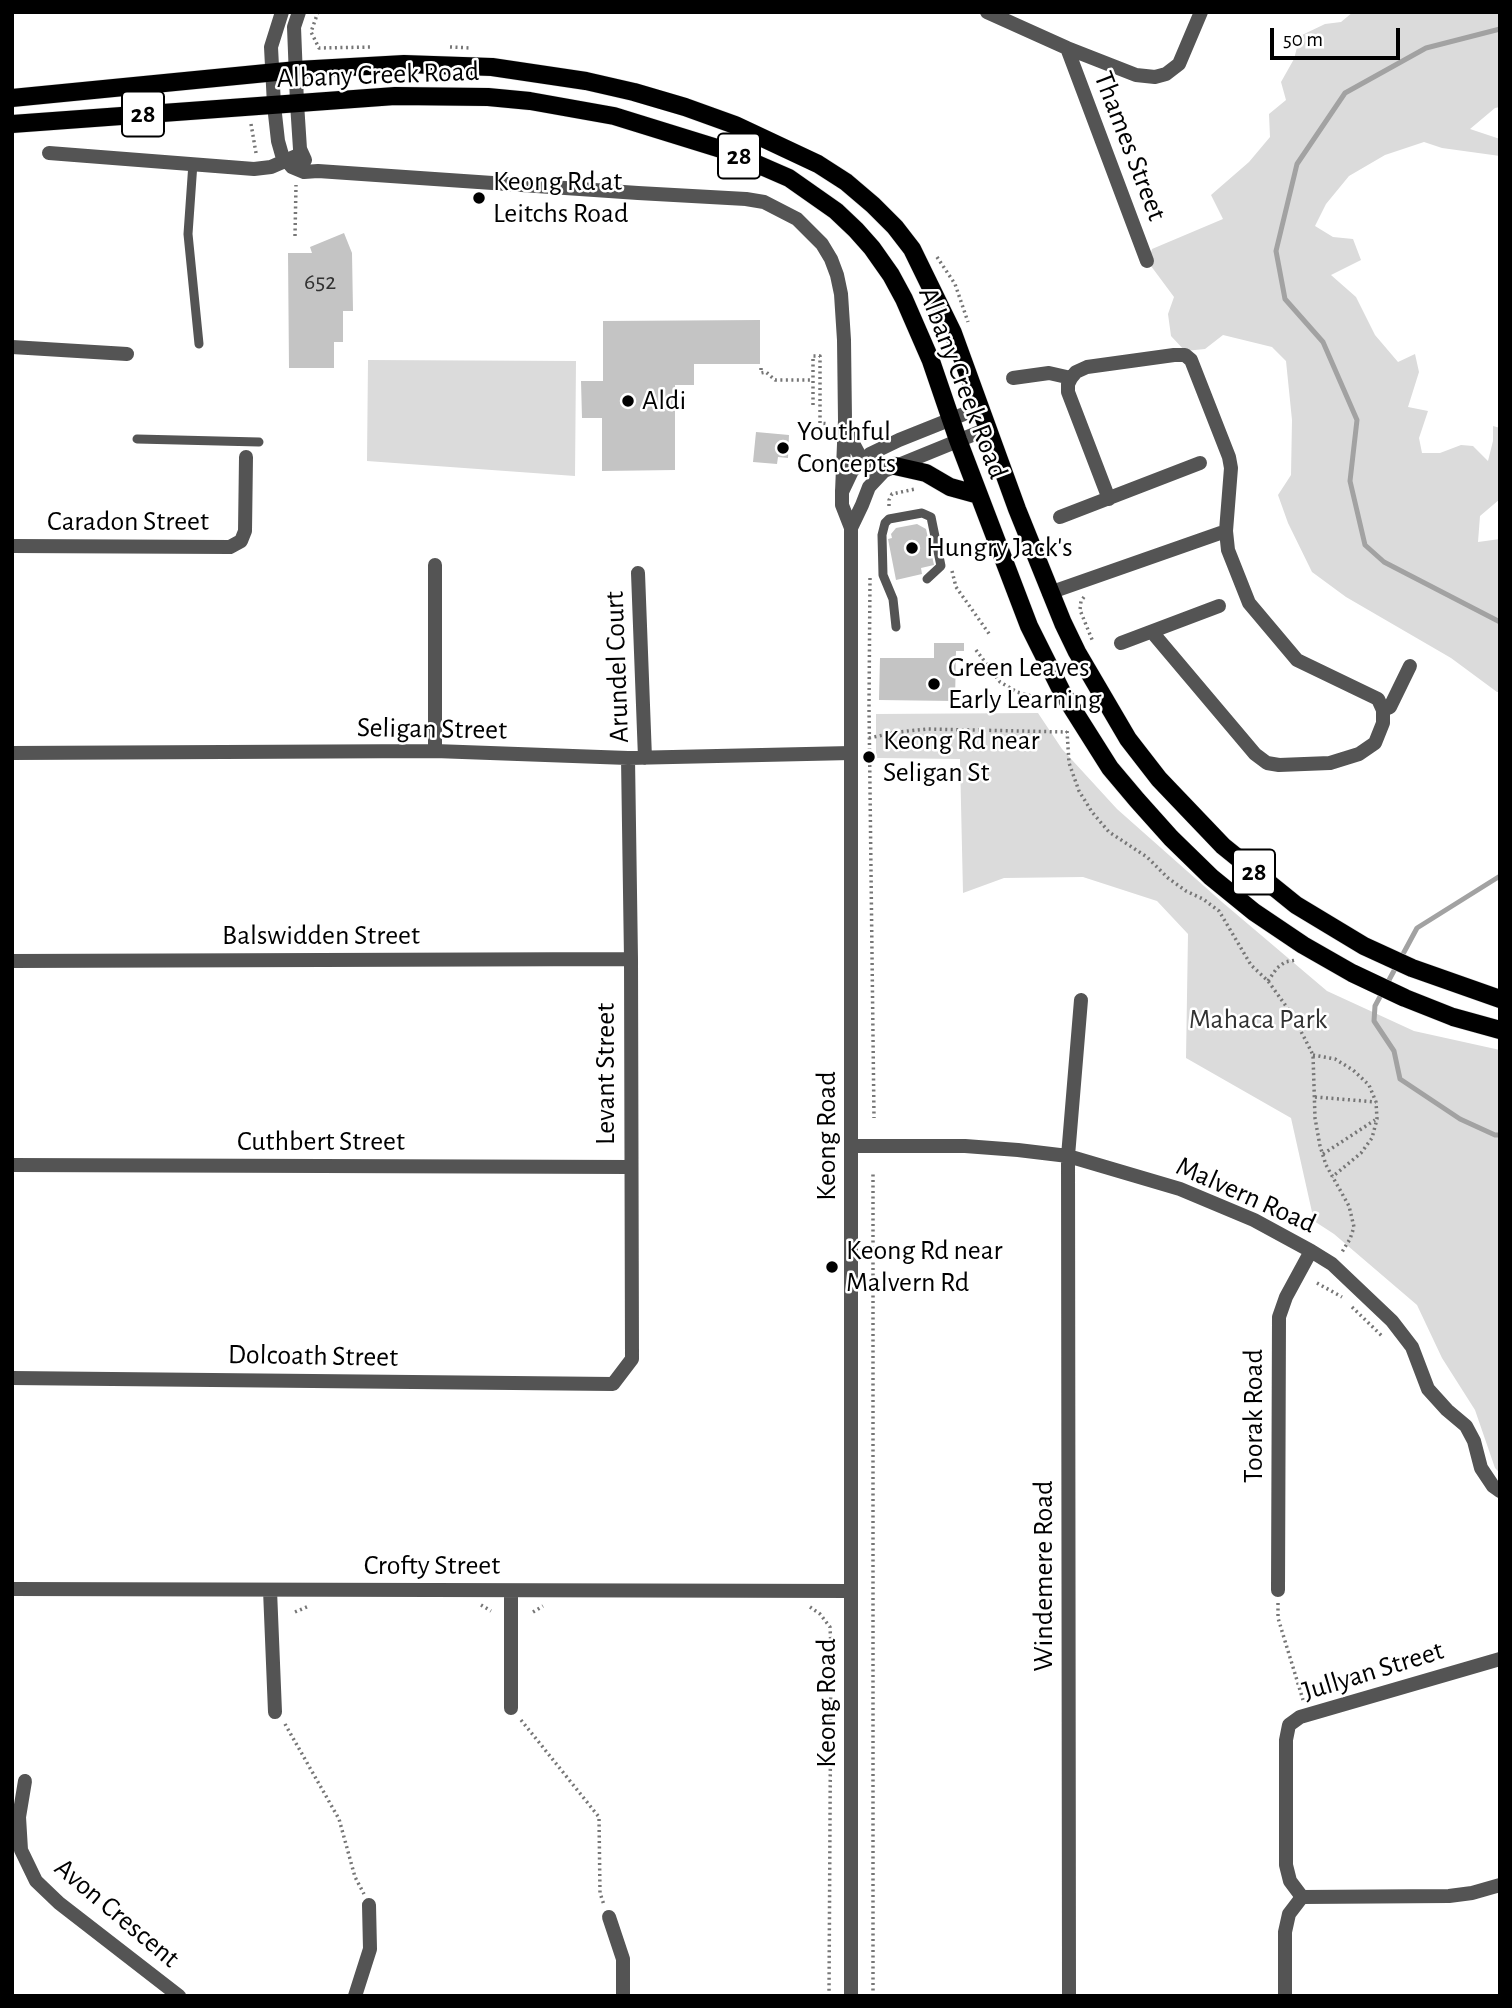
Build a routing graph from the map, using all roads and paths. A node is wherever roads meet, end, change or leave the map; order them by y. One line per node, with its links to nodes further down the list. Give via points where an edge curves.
1 (282, 12): 9 (street, via 272,40)
2 (299, 12): 8 (street, via 294,27)
3 (318, 12): 6 (path, via 311,32)
4 (986, 12): 7 (street)
5 (1201, 12): 7 (street, via 1179,64 1155,77 1136,75)
6 (319, 48)
7 (1067, 48): 23 (street, Thames Street)
8 (297, 69): 9 (main road, Albany Creek Road / 28); 11 (street); 32 (main road, Albany Creek Road / 28, via 404,64 540,73 685,107 782,146 846,182 904,238 953,333)
9 (272, 72): 10 (main road, Albany Creek Road / 28); 12 (street)
10 (12, 98)
11 (297, 103): 12 (main road, Albany Creek Road / 28); 16 (street); 33 (main road, Albany Creek Road / 28, via 421,95 530,101 614,116 692,139 789,178 846,220 873,248 909,310)
12 (274, 105): 13 (main road, Albany Creek Road / 28); 18 (street, via 279,148)
13 (12, 124)
14 (251, 124): 17 (path)
15 (49, 153): 19 (street)
16 (301, 155): 18 (street); 20 (street)
17 (257, 159)
18 (285, 160): 19 (street, via 260,169); 20 (street, Keong Road, via 304,173)
19 (193, 163): 24 (lane, via 188,234)
20 (318, 170): 34 (street, Keong Road, via 764,202 808,229 827,252 837,275)
21 (296, 185): 22 (path)
22 (295, 236)
23 (1147, 261)
24 (199, 344)
25 (12, 347): 26 (street)
26 (127, 354)
27 (761, 368): 30 (path, via 761,373 775,380)
28 (1013, 378): 29 (street, via 1049,373)
29 (1071, 378): 48 (street, via 1068,392); 54 (street, via 1087,367 1174,355 1191,360 1229,457)
30 (813, 380): 31 (path); 35 (path, via 813,356 820,356 820,423)
31 (813, 405)
32 (979, 408): 33 (street); 36 (main road, Albany Creek Road / 28)
33 (951, 419): 38 (main road, Albany Creek Road / 28); 41 (street)
34 (845, 420): 41 (street, Keong Road, via 848,438); 46 (street, Keong Road)
35 (829, 424)
36 (987, 429): 38 (street); 61 (main road, Albany Creek Road / 28)
37 (138, 439): 40 (lane)
38 (958, 440): 43 (street); 47 (main road, Albany Creek Road / 28)
39 (259, 442): 40 (lane)
40 (246, 449): 55 (street, Caradon Street, via 245,531 241,541 230,547)
41 (862, 460): 44 (street, Keong Road); 46 (street)
42 (1200, 463): 48 (street)
43 (895, 466): 44 (street); 47 (main road)
44 (876, 478): 53 (street, Keong Road)
45 (924, 487): 50 (path, via 892,494)
46 (842, 492): 53 (street, Keong Road)
47 (979, 495): 80 (main road, Albany Creek Road / 28, via 1052,672 1110,768)
48 (1109, 499): 52 (street)
49 (899, 504): 50 (path)
50 (889, 506): 51 (path)
51 (879, 509)
52 (1060, 517)
53 (851, 528): 76 (street, Keong Road)
54 (1226, 531): 61 (street); 70 (street, via 1228,550 1250,603 1297,660 1378,699)
55 (12, 547)
56 (950, 561): 65 (path, via 956,587)
57 (435, 565): 74 (street)
58 (638, 573): 78 (street, Arundel Court)
59 (870, 577): 73 (path)
60 (927, 579): 63 (lane, via 941,566 931,517 922,513 889,519 882,535 883,575 893,599)
61 (1049, 593): 79 (main road, Albany Creek Road / 28, via 1115,718)
62 (1219, 606): 64 (street)
63 (896, 627)
64 (1152, 632): 66 (street); 70 (street, via 1267,763 1330,763 1359,754 1375,743)
65 (990, 635)
66 (1121, 643)
67 (976, 650): 69 (path, via 1000,682)
68 (1410, 666): 70 (street, via 1391,707)
69 (1055, 709)
70 (1383, 710)
71 (1065, 723): 72 (path)
72 (1067, 732): 73 (path, via 927,729); 84 (path, via 1069,763 1091,812 1109,832 1219,912 1251,965)
73 (869, 738): 91 (path)
74 (435, 751): 75 (street, Seligan Street); 77 (street, Seligan Street)
75 (12, 753)
76 (851, 753): 78 (street, Seligan Street); 93 (street, Keong Road)
77 (628, 758): 78 (street, Seligan Street); 81 (street, Levant Street)
78 (645, 758)
79 (1159, 779): 80 (main road); 85 (main road, Albany Creek Road / 28, via 1223,846 1296,905 1364,946)
80 (1137, 800): 87 (main road, Albany Creek Road / 28, via 1211,877 1303,946 1405,998)
81 (631, 960): 83 (street, Balswidden Street); 97 (street, Levant Street)
82 (1295, 960): 84 (path, via 1276,968)
83 (12, 961)
84 (1268, 981): 88 (path)
85 (1500, 999)
86 (1080, 1000): 95 (street, Windemere Road)
87 (1500, 1030)
88 (1313, 1055): 89 (path); 90 (path, via 1335,1059 1353,1070 1369,1085)
89 (1315, 1097): 90 (path); 94 (path)
90 (1376, 1102): 92 (path)
91 (874, 1118)
92 (1377, 1119): 94 (path); 99 (path, via 1372,1138 1361,1153)
93 (852, 1146): 95 (street, Malvern Road, via 965,1146); 111 (street, Keong Road)
94 (1323, 1154): 99 (path)
95 (1068, 1156): 101 (street, Malvern Road, via 1180,1189 1254,1220); 130 (street, Windemere Road)
96 (12, 1165): 97 (street, Cuthbert Street)
97 (630, 1167): 105 (street, Levant Street, via 632,1359)
98 (873, 1173): 129 (path)
99 (1332, 1177): 100 (path, via 1349,1206 1354,1227)
100 (1344, 1248)
101 (1311, 1251): 106 (street, Malvern Road, via 1332,1264 1392,1321 1412,1347 1428,1390 1466,1426 1481,1468); 109 (street, Toorak Road, via 1279,1317)
102 (1317, 1283): 103 (path)
103 (1340, 1295)
104 (12, 1378): 105 (street, Dolcoath Street)
105 (613, 1384)
106 (1500, 1491)
107 (12, 1589): 108 (street, Crofty Street)
108 (271, 1590): 110 (street, Crofty Street); 117 (street)
109 (1278, 1590): 118 (path, via 1278,1618)
110 (512, 1591): 111 (street, Crofty Street); 116 (street)
111 (851, 1591): 128 (street, Keong Road)
112 (805, 1605): 127 (path, via 820,1614 830,1628)
113 (549, 1606): 114 (path)
114 (533, 1612)
115 (1500, 1659): 118 (street, Jullyan Street)
116 (512, 1708): 123 (path, via 599,1818 600,1893)
117 (275, 1712): 122 (path, via 339,1819 355,1877)
118 (1307, 1715): 121 (street, Jullyan Street, via 1289,1725 1286,1740 1286,1865)
119 (25, 1781): 124 (street, Avon Crescent, via 19,1816 21,1850 36,1881)
120 (1500, 1885): 121 (street, via 1449,1896)
121 (1302, 1898): 131 (street, via 1289,1914 1285,1932)
122 (369, 1905): 125 (street, via 370,1949)
123 (609, 1917): 126 (street, via 623,1959)
124 (179, 1996)
125 (355, 1996)
126 (623, 1996)
127 (829, 1996)
128 (851, 1996)
129 (873, 1996)
130 (1069, 1996)
131 (1284, 1996)

